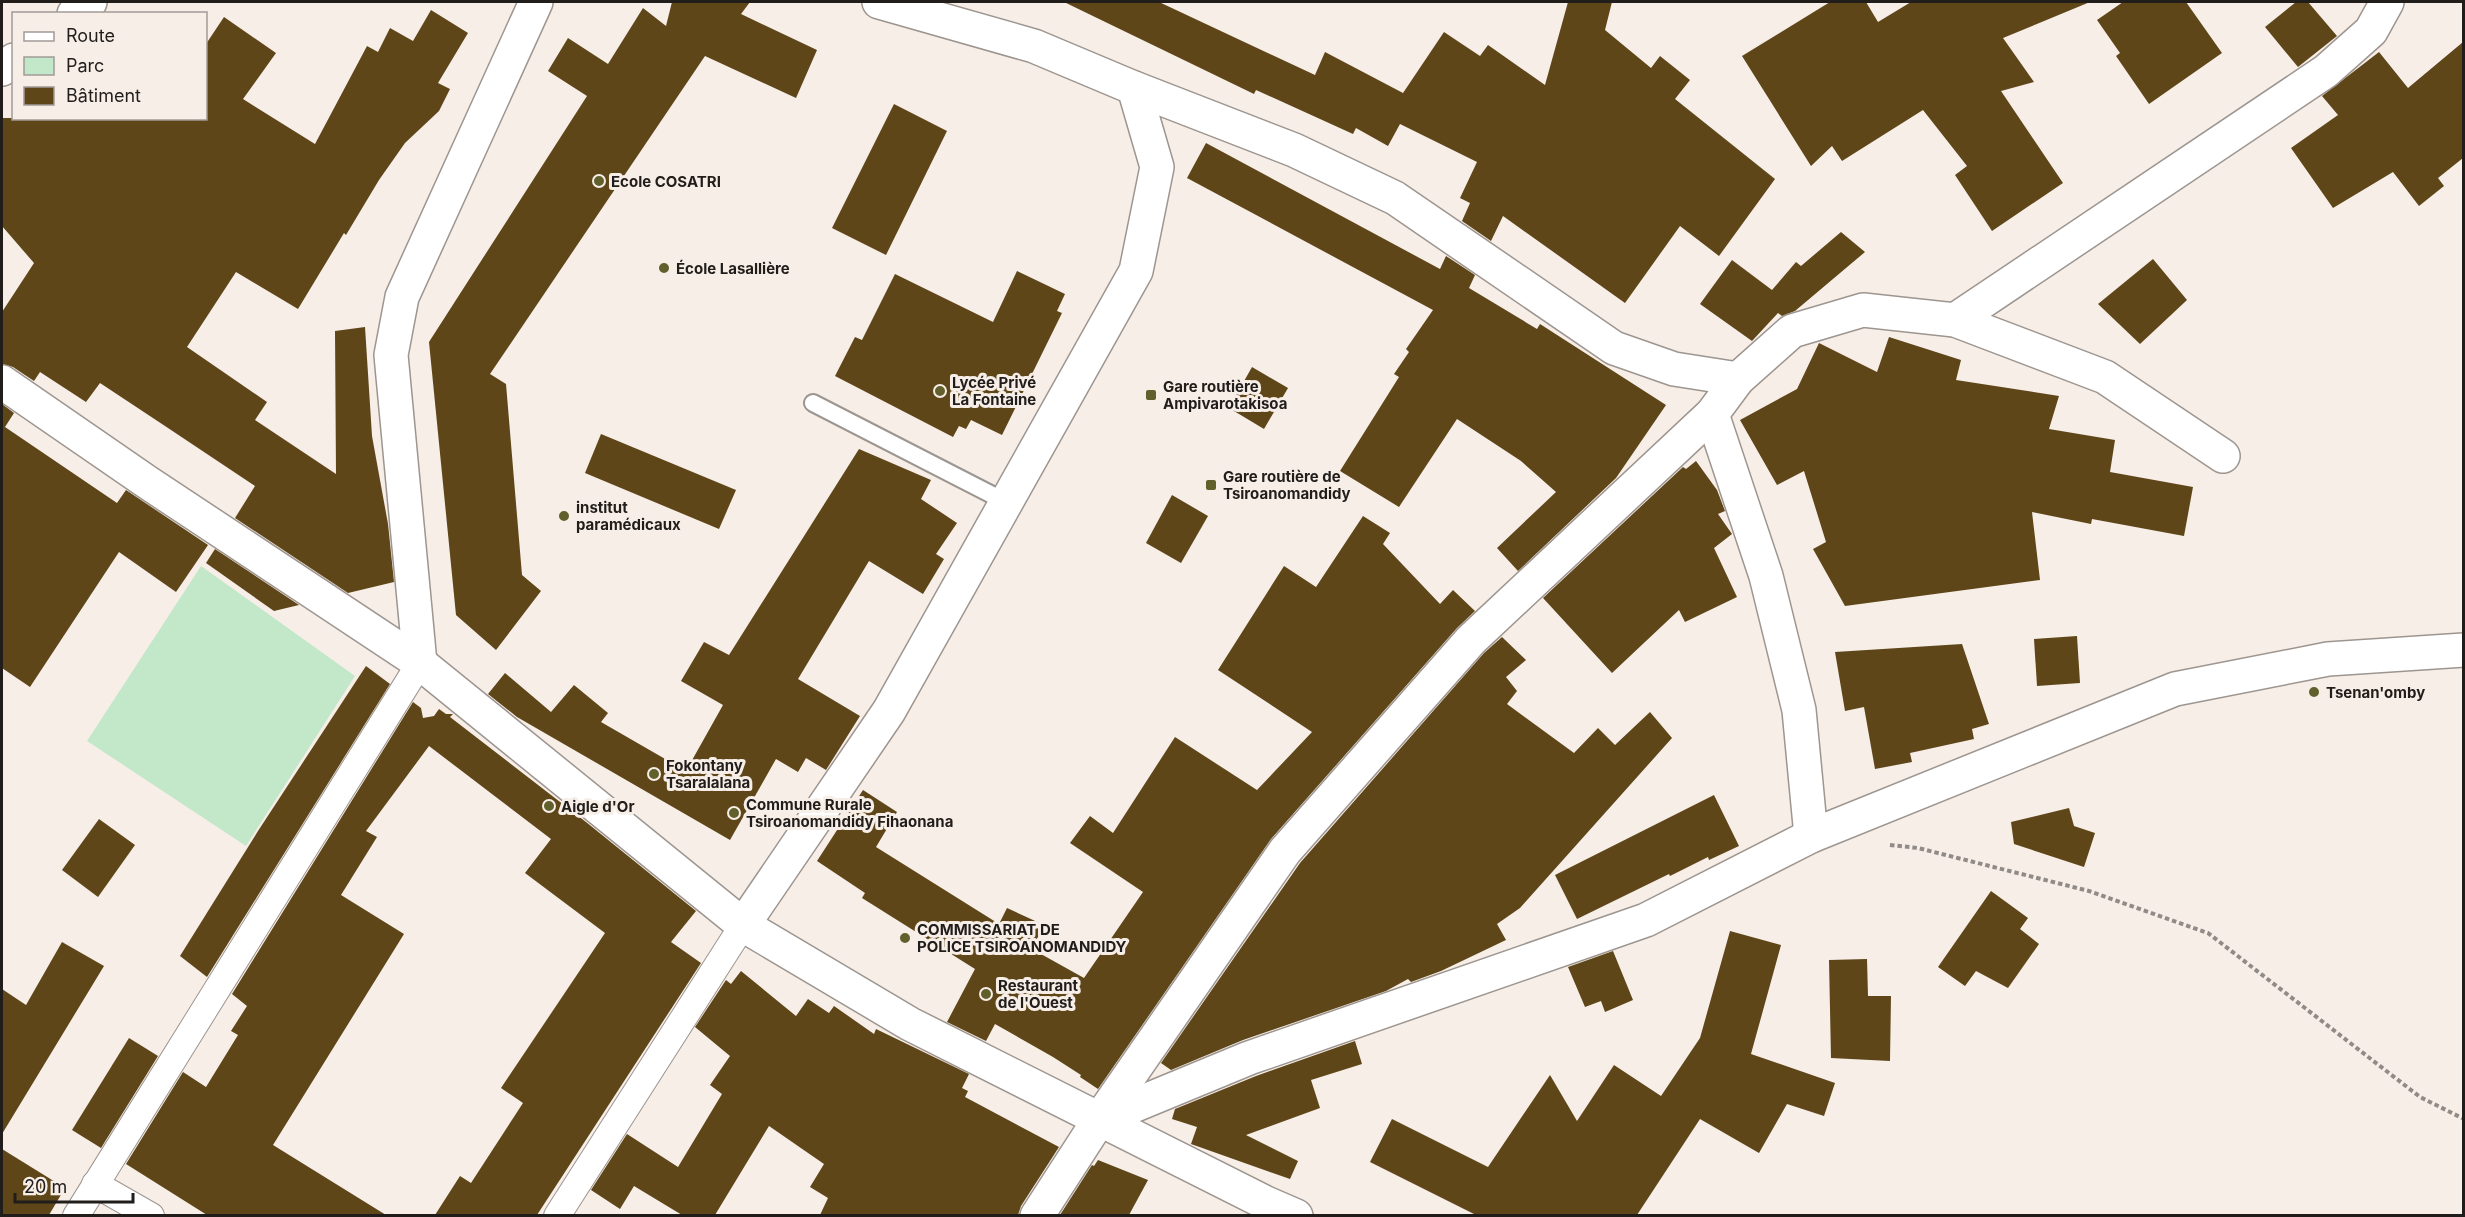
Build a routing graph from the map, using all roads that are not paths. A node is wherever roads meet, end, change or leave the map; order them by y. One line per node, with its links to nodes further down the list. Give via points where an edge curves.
1 (90, 2): 5 (street)
2 (536, 2): 15 (street, via 402,297 391,355)
3 (879, 2): 6 (street, via 1034,46)
4 (2387, 2): 7 (street, via 2371,31 2326,71)
5 (77, 12)
6 (1134, 88): 8 (street, via 1294,150 1395,198 1614,348 1674,369); 13 (street, via 1157,167 1136,271)
7 (1955, 320): 8 (street, via 1863,310 1792,332); 12 (street, via 2105,377)
8 (1738, 380): 11 (street)
9 (2, 382): 15 (street)
10 (813, 403): 13 (lane)
11 (1712, 414): 16 (street, via 1766,576 1799,710); 18 (street, via 1471,640 1285,851)
12 (2223, 456)
13 (1008, 503): 17 (street, via 889,711)
14 (2463, 650): 16 (street, via 2328,659 2175,689)
15 (420, 663): 17 (street); 19 (street)
16 (1811, 836): 18 (street, via 1646,920 1250,1058)
17 (743, 925): 18 (street, via 910,1024); 22 (street)
18 (1099, 1120): 23 (street); 24 (street)
19 (95, 1184): 20 (street); 21 (street)
20 (76, 1215)
21 (151, 1215)
22 (556, 1215)
23 (1037, 1215)
24 (1296, 1215)

